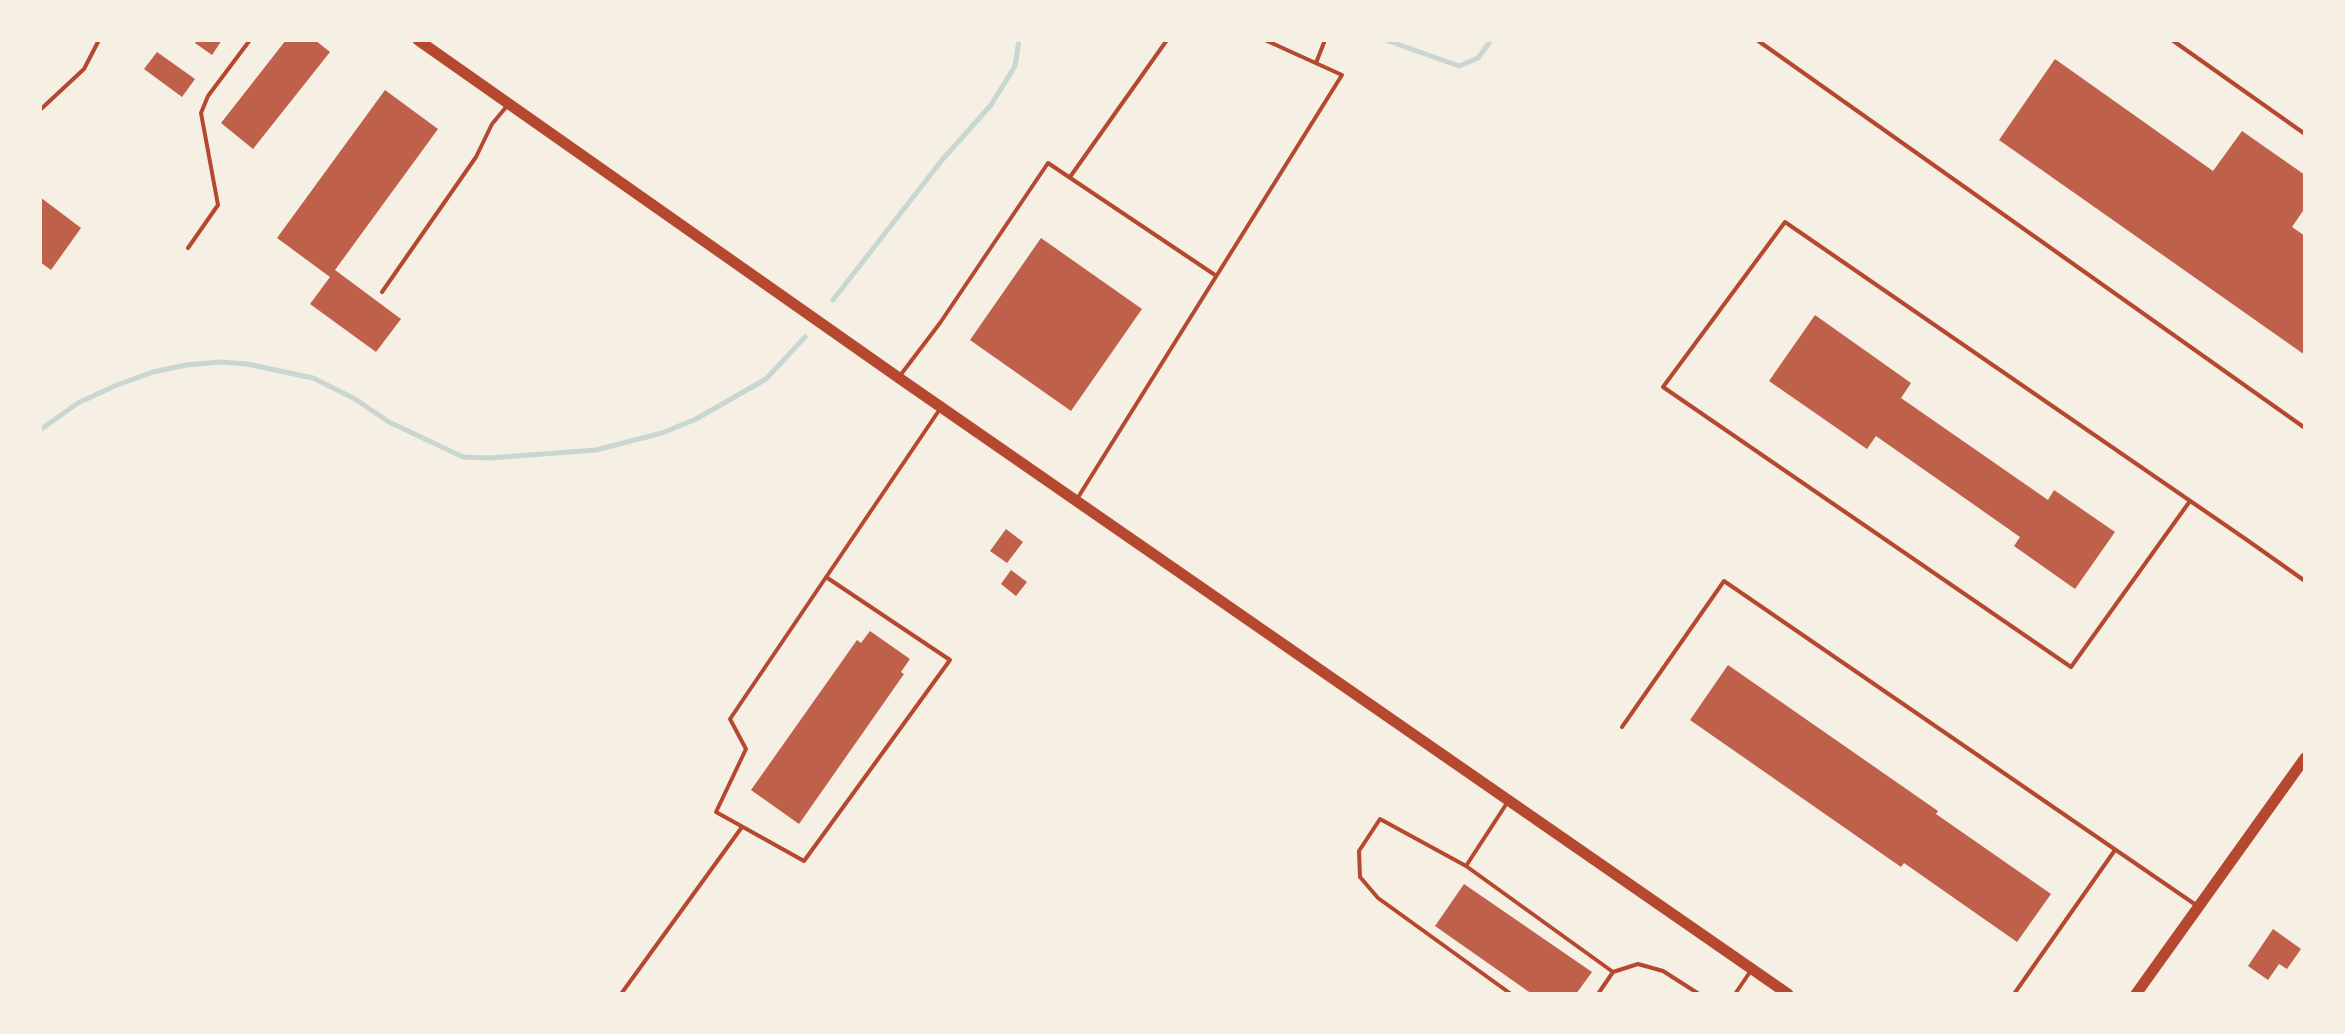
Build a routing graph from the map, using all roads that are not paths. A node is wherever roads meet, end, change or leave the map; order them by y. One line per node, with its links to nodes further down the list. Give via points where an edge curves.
1 (99, 40): 11 (lane, via 84,69)
2 (250, 40): 14 (lane, via 201,113 218,205)
3 (418, 40): 10 (street)
4 (1167, 40): 13 (lane)
5 (1265, 40): 9 (lane)
6 (1325, 40): 9 (lane)
7 (1757, 40): 19 (lane)
8 (2172, 40): 12 (lane)
9 (1316, 63): 15 (lane, via 1342,75)
10 (509, 104): 16 (lane); 17 (street)
11 (40, 110)
12 (2305, 134)
13 (1070, 177): 15 (lane); 17 (lane, via 1048,163)
14 (188, 248)
15 (1215, 275): 20 (lane)
16 (382, 292)
17 (899, 378): 18 (street)
18 (941, 407): 20 (street); 22 (lane)
19 (2305, 428)
20 (1076, 501): 26 (street)
21 (2190, 501): 21 (lane, via 1785,222 1663,387 2071,667); 23 (lane)
22 (826, 577): 27 (lane, via 730,719 746,749 716,812); 27 (lane, via 950,660 804,861)
23 (2305, 581)
24 (1622, 727): 28 (lane, via 1724,581)
25 (2305, 758): 30 (street)
26 (1509, 801): 29 (lane); 31 (street)
27 (742, 827): 33 (lane)
28 (2115, 850): 30 (lane); 39 (lane)
29 (1466, 866): 32 (lane); 34 (lane, via 1380,819 1359,851 1360,877 1378,898)
30 (2198, 907): 40 (street)
31 (1752, 969): 37 (lane); 38 (street)
32 (1613, 972): 35 (lane); 36 (lane, via 1638,964 1663,971)
33 (621, 994)
34 (1511, 994)
35 (1598, 994)
36 (1699, 994)
37 (1735, 994)
38 (1788, 994)
39 (2014, 994)
40 (2136, 994)

